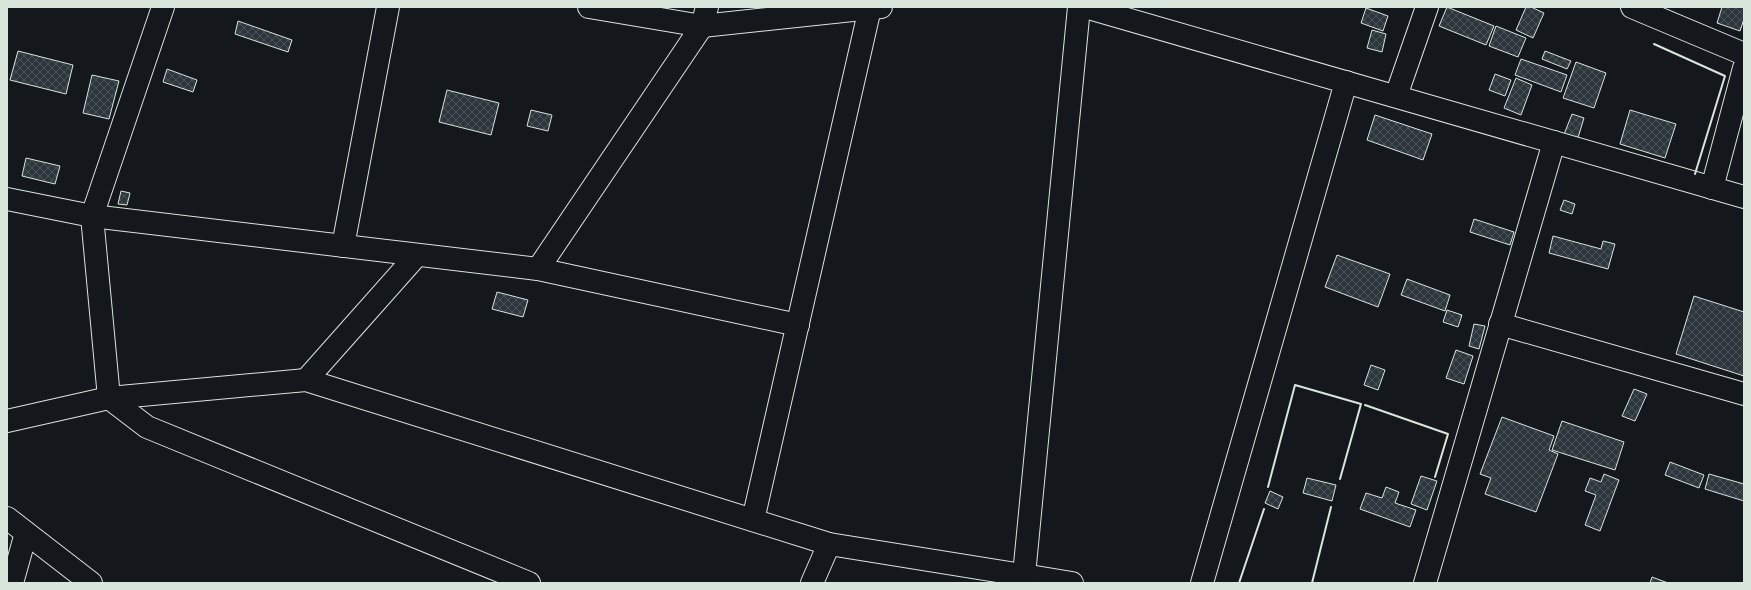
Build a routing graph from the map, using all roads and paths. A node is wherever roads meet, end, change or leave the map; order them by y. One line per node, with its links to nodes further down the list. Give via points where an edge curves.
1 (163, 7): 19 (street)
2 (388, 7): 20 (street)
3 (589, 7): 9 (street)
4 (1079, 7): 34 (street)
5 (1085, 7): 10 (street)
6 (1427, 7): 14 (street)
7 (1632, 7): 11 (street)
8 (876, 8): 9 (street); 24 (street)
9 (704, 17): 22 (street)
10 (1153, 17): 13 (street)
11 (1744, 54)
12 (1744, 68): 16 (street)
13 (1346, 82): 14 (street); 40 (street)
14 (1396, 96): 15 (street)
15 (1554, 142): 16 (street); 23 (street)
16 (1712, 188): 17 (street)
17 (1744, 197)
18 (7, 198): 19 (street)
19 (92, 216): 20 (street); 27 (street)
20 (343, 246): 21 (street)
21 (417, 255): 22 (street); 25 (street)
22 (538, 269): 24 (street)
23 (1500, 324): 26 (street); 41 (street)
24 (798, 325): 30 (street)
25 (306, 380): 27 (street); 30 (street)
26 (1744, 394)
27 (109, 398): 28 (street); 37 (street, via 147,427)
28 (7, 421)
29 (7, 518): 31 (street)
30 (753, 520): 32 (street)
31 (26, 533): 35 (street); 36 (street)
32 (829, 544): 33 (street); 38 (street)
33 (959, 574): 34 (street)
34 (1024, 575): 39 (street)
35 (12, 583)
36 (91, 583)
37 (529, 583)
38 (812, 583)
39 (1072, 583)
40 (1202, 583)
41 (1425, 583)

